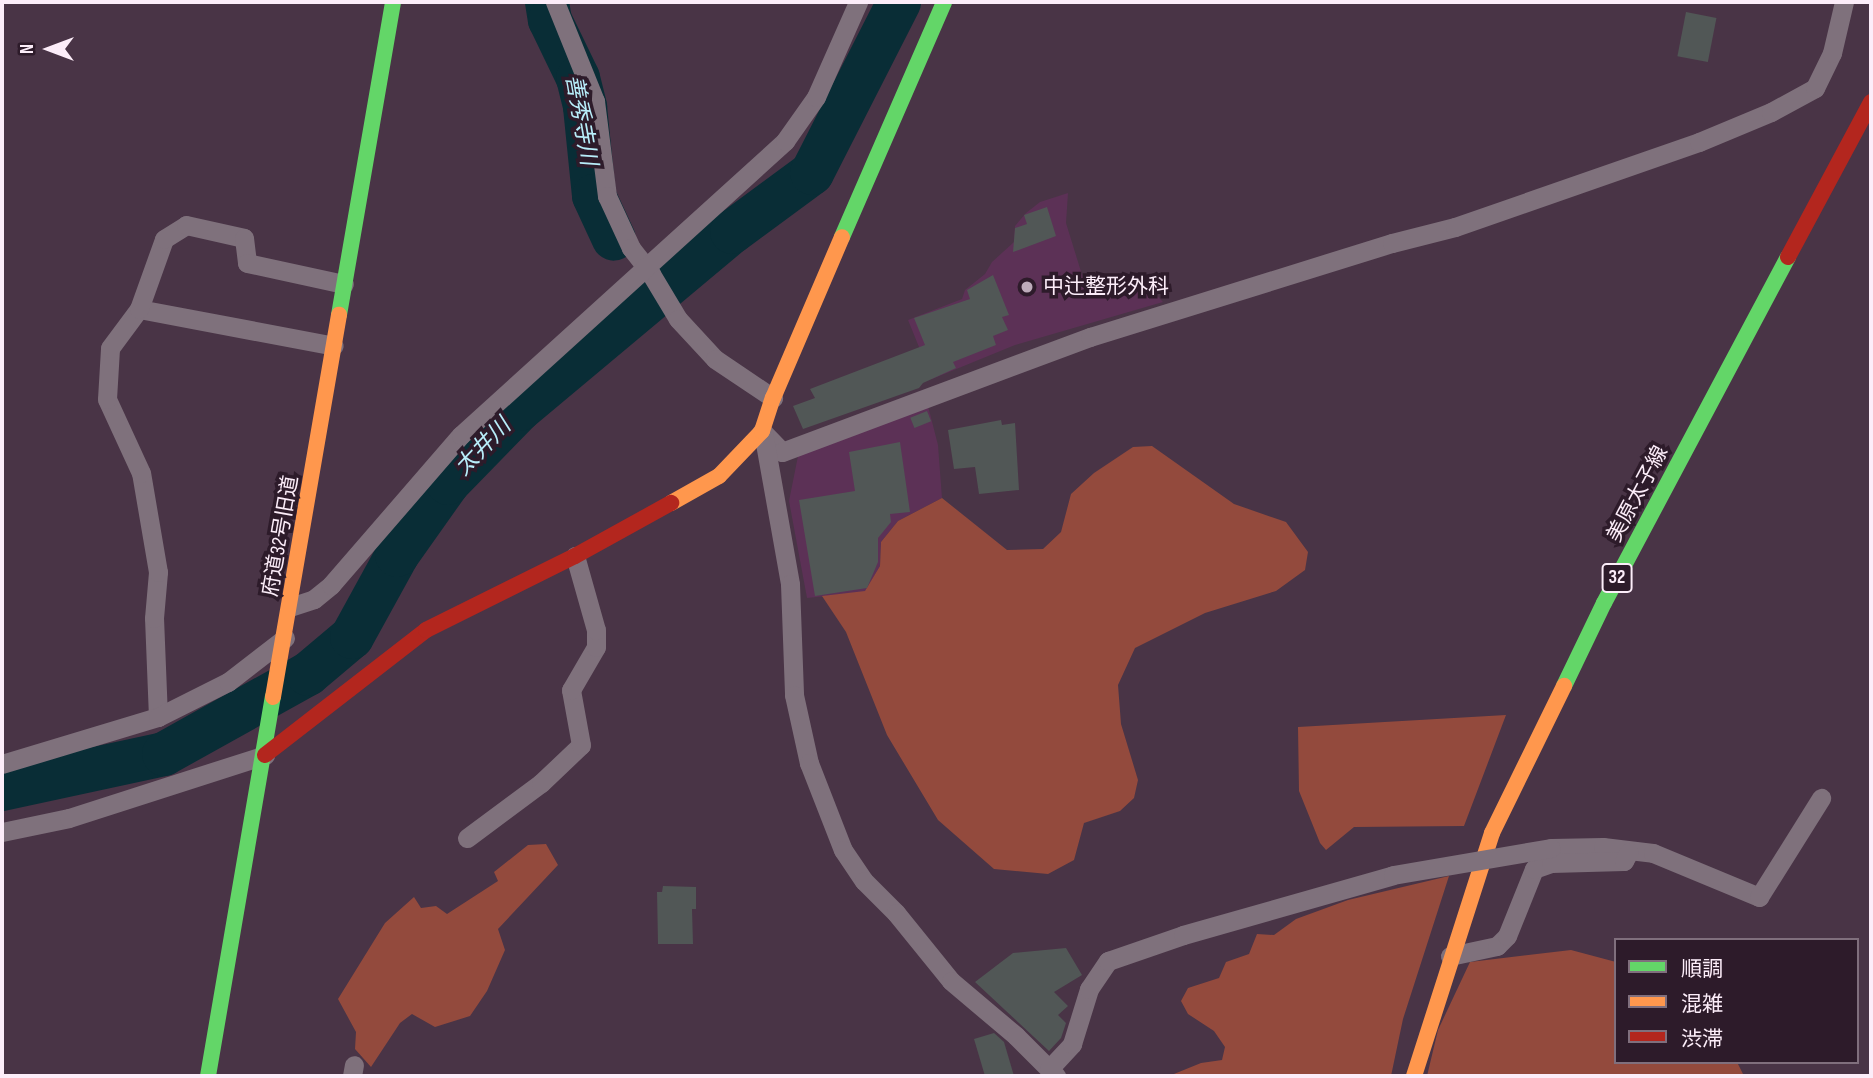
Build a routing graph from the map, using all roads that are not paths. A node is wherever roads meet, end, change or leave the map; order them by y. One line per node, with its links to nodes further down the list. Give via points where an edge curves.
1 (393, 2): 10 (street, 府道32号旧道)
2 (555, 2): 9 (street, via 594,100 607,196 631,248)
3 (858, 2): 9 (street, via 816,97 785,141)
4 (944, 2): 13 (street)
5 (1844, 2): 14 (street, via 1832,53 1815,88 1699,142 1455,227 1090,337 782,452)
6 (1871, 102): 7 (street, 美原太子線 / 32)
7 (1861, 122): 8 (street); 25 (street, 美原太子線 / 32, via 1598,615 1492,833)
8 (1871, 137)
9 (648, 270): 13 (street, via 677,319 715,359); 16 (street, via 461,435 331,585 314,599)
10 (344, 284): 11 (street, via 247,263 244,237 187,225 164,239); 12 (street, 府道32号旧道)
11 (139, 309): 12 (street); 18 (street, via 110,348 107,399 141,473 158,572 154,618)
12 (334, 346): 16 (street, 府道32号旧道)
13 (773, 398): 14 (street)
14 (762, 431): 15 (street, via 719,476); 26 (street, via 790,584 794,695 808,763 844,850 864,881 951,981)
15 (575, 556): 19 (street, via 426,630); 23 (street, via 596,630 596,647 571,690 581,745 541,783)
16 (290, 607): 17 (street, 府道32号旧道)
17 (284, 645): 18 (street, via 228,682); 19 (street, 府道32号旧道)
18 (158, 717): 20 (street)
19 (265, 755): 22 (street, via 69,818); 27 (street, 府道32号旧道)
20 (2, 764)
21 (1821, 798): 24 (street, via 1759,897 1653,853)
22 (2, 832)
23 (467, 838)
24 (1629, 851): 25 (street, via 1624,861 1550,863 1534,869 1507,936 1497,946); 26 (street, bridge, via 1550,848 1393,875 1108,961 1089,989 1072,1044)
25 (1450, 956): 28 (street, 美原太子線 / 32)
26 (1053, 1073)
27 (208, 1076)
28 (1414, 1076)

